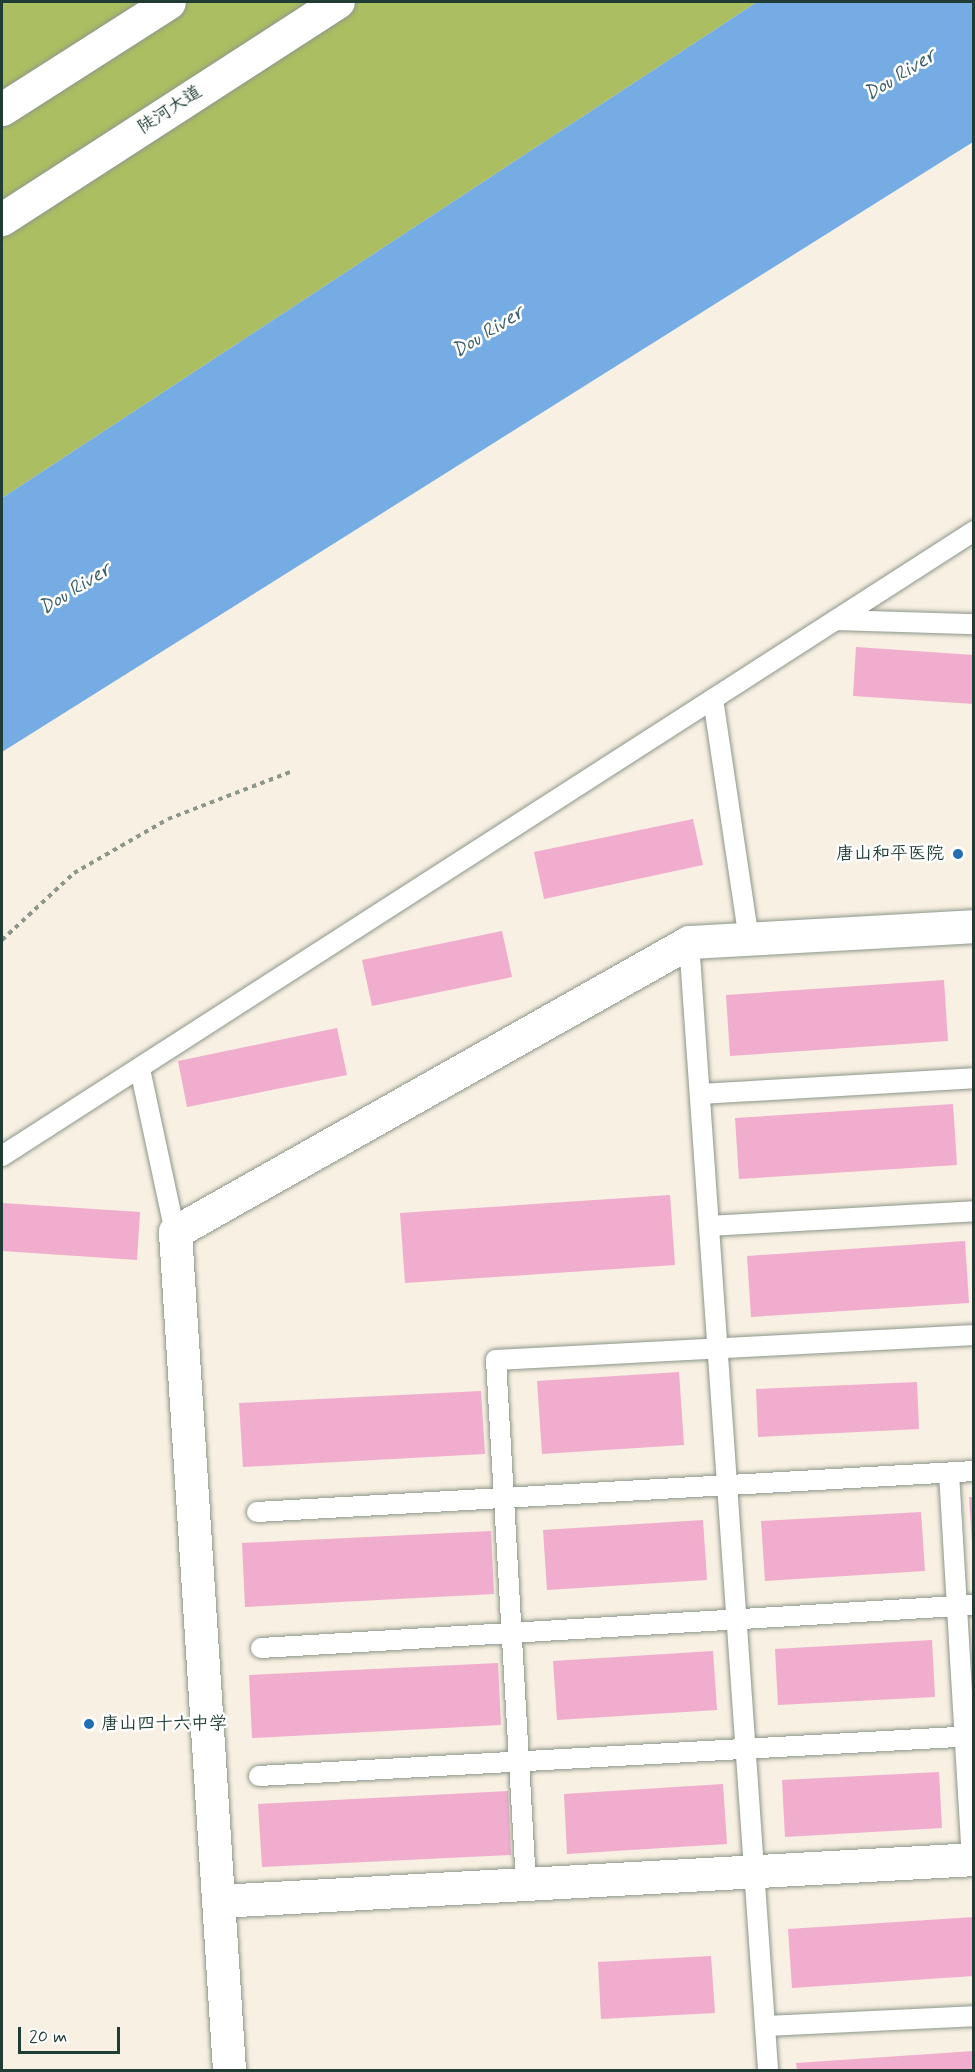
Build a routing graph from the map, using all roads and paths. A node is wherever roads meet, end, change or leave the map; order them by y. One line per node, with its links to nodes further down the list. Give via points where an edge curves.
1 (169, 2): 3 (street)
2 (339, 2): 4 (street, 陡河大道)
3 (2, 109)
4 (2, 219)
5 (974, 531): 6 (lane)
6 (836, 620): 7 (lane); 8 (lane)
7 (974, 624)
8 (713, 699): 11 (lane); 14 (lane)
9 (293, 771): 12 (path, via 168,819 74,873)
10 (974, 926): 11 (street)
11 (749, 939): 13 (street)
12 (2, 940)
13 (689, 942): 16 (lane); 20 (street)
14 (140, 1069): 17 (lane); 20 (lane)
15 (974, 1078): 16 (lane)
16 (700, 1094): 19 (lane)
17 (2, 1156)
18 (974, 1211): 19 (lane)
19 (709, 1226): 22 (lane)
20 (175, 1232): 39 (street)
21 (974, 1335): 22 (lane)
22 (718, 1348): 25 (lane); 26 (lane, via 496,1360)
23 (974, 1471): 24 (lane)
24 (949, 1473): 25 (lane); 28 (lane)
25 (727, 1485): 26 (lane); 29 (lane)
26 (503, 1498): 27 (lane); 30 (lane)
27 (257, 1512)
28 (965, 1606): 29 (lane); 32 (lane)
29 (736, 1620): 30 (lane); 33 (lane)
30 (511, 1633): 31 (lane); 34 (lane)
31 (261, 1648)
32 (969, 1736): 33 (lane); 36 (lane)
33 (745, 1749): 34 (lane); 37 (lane)
34 (519, 1761): 35 (lane); 38 (lane)
35 (259, 1776)
36 (973, 1859): 37 (street)
37 (754, 1871): 38 (street); 41 (lane)
38 (526, 1883): 39 (street)
39 (219, 1901): 42 (street)
40 (974, 2016): 41 (lane)
41 (765, 2026): 43 (lane)
42 (229, 2070)
43 (768, 2070)

